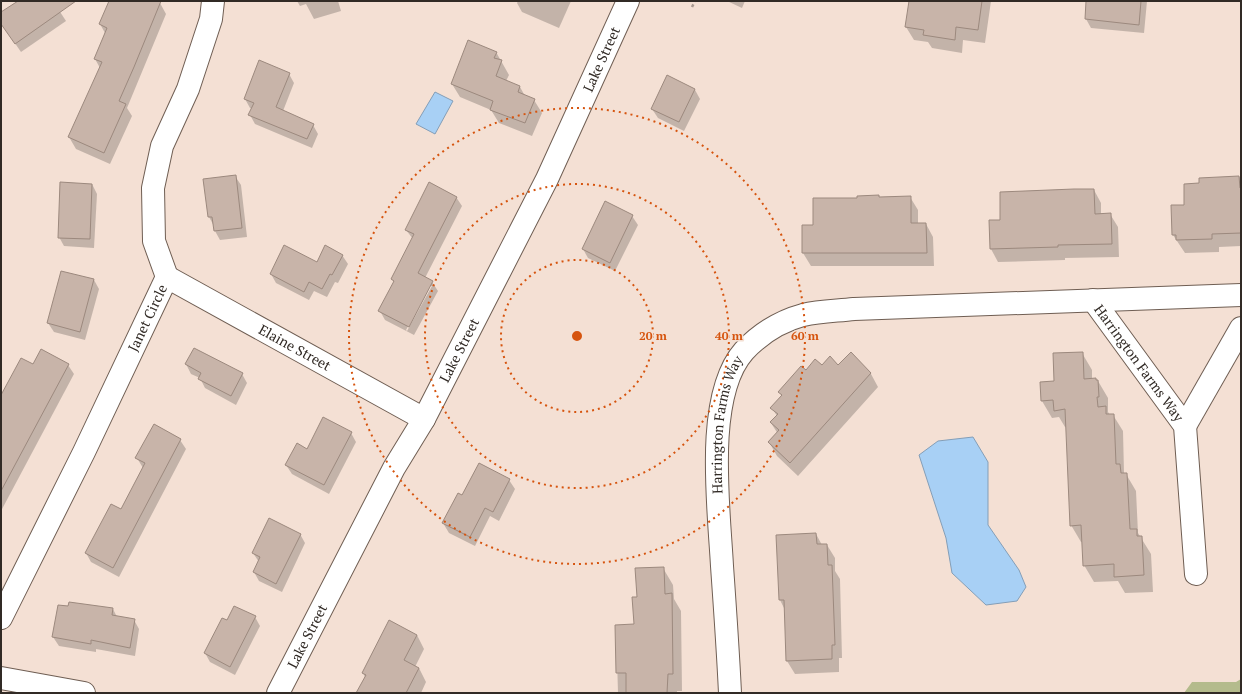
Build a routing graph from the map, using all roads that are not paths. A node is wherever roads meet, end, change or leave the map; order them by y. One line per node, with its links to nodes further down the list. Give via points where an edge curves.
1 (213, 1): 3 (street, Janet Circle, via 211,19 188,89 162,146 153,188 154,241)
2 (628, 1): 7 (street, Lake Street, via 547,179)
3 (166, 277): 7 (street, Elaine Street); 10 (street, Janet Circle)
4 (1241, 295): 5 (street, Harrington Farms Way)
5 (1093, 300): 8 (street, Harrington Farms Way); 14 (street, Harrington Farms Way, via 854,309 810,314 778,325 743,352 728,378 717,434)
6 (1241, 328): 8 (street, Harrington Farms Way)
7 (424, 419): 13 (street, Lake Street, via 394,468)
8 (1185, 426): 9 (street, Harrington Farms Way)
9 (1196, 574)
10 (1, 618)
11 (1, 678): 12 (street)
12 (84, 693)
13 (278, 693)
14 (730, 693)

